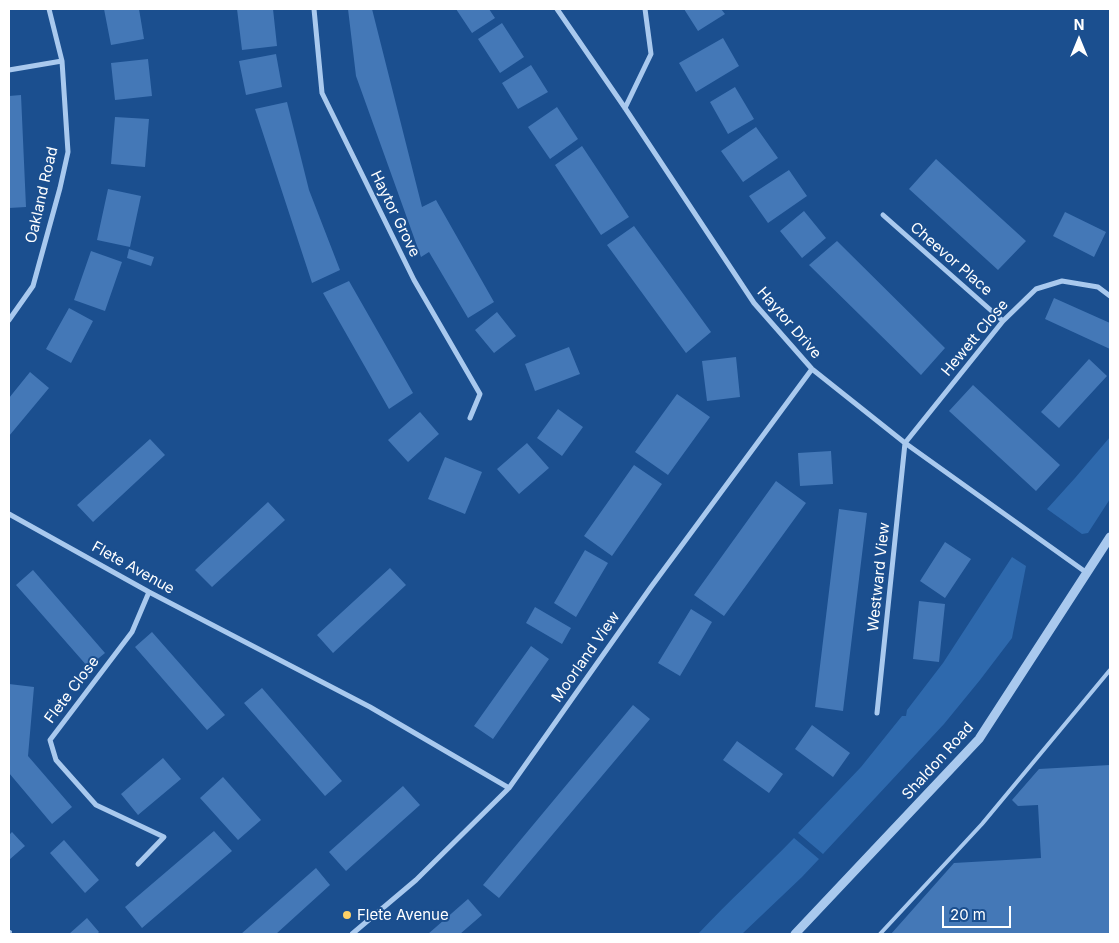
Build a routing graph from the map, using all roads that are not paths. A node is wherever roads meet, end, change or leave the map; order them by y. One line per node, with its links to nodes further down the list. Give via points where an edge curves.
1 (49, 9): 5 (street, Oakland Road)
2 (314, 9): 13 (street, Haytor Grove, via 322,93 414,280 480,394)
3 (557, 9): 7 (street, Haytor Drive)
4 (645, 9): 7 (street, via 651,54)
5 (62, 62): 6 (street); 10 (street, Oakland Road, via 68,152 32,286)
6 (9, 70)
7 (624, 108): 12 (street, Haytor Drive, via 754,304)
8 (882, 215): 11 (street, Cheevor Place)
9 (1110, 296): 11 (street, Hewett Close, via 1098,287 1062,281 1036,289)
10 (9, 320)
11 (1003, 321): 14 (street, Hewett Close)
12 (812, 369): 14 (street, Haytor Drive); 21 (street, Moorland View, via 650,587)
13 (470, 418)
14 (905, 443): 17 (street, Haytor Drive); 20 (street, Westward View)
15 (9, 514): 18 (street, Flete Avenue)
16 (1110, 538): 17 (street, Shaldon Road)
17 (1087, 573): 24 (street, Shaldon Road, via 980,739)
18 (149, 592): 21 (street, Flete Avenue, via 370,707); 22 (street, Flete Close, via 132,632 50,740 56,760 96,805 164,837)
19 (1110, 670): 25 (lane, via 982,824)
20 (877, 713)
21 (509, 788): 23 (street, Moorland View, via 416,880)
22 (138, 864)
23 (352, 934)
24 (796, 934)
25 (880, 934)

